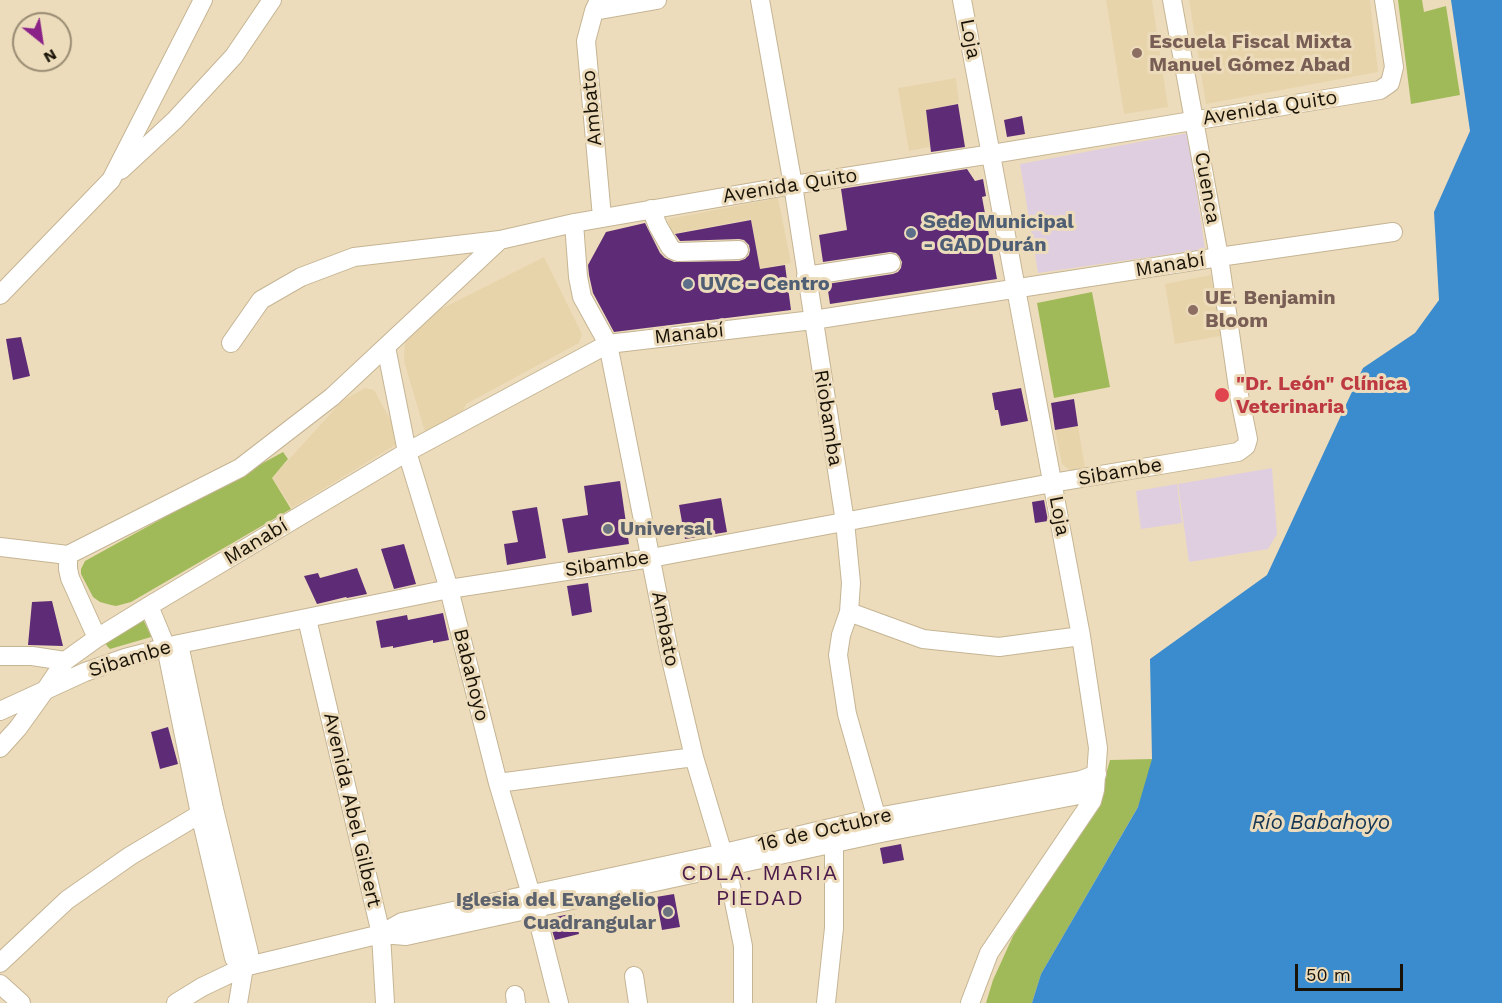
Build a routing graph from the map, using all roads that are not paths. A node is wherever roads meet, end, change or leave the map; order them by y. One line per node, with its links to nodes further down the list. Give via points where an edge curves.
1 (203, 0): 11 (street)
2 (272, 0): 11 (street, via 234,56 175,120)
3 (657, 0): 8 (street)
4 (760, 0): 12 (street, Riobamba)
5 (962, 0): 10 (street, Loja)
6 (1172, 0): 9 (street, Cuenca)
7 (1384, 0): 9 (street, Avenida Quito, via 1394,67 1390,83 1380,90)
8 (596, 5): 14 (street, Ambato, via 586,41)
9 (1195, 120): 10 (street, Avenida Quito); 19 (street, Cuenca)
10 (992, 154): 12 (street, Avenida Quito); 22 (street, Loja)
11 (111, 180): 23 (street)
12 (793, 185): 13 (street, Avenida Quito); 21 (street, Riobamba)
13 (651, 209): 14 (street, Avenida Quito); 18 (street, via 673,250)
14 (602, 218): 15 (street, Avenida Quito)
15 (574, 223): 17 (street, Avenida Quito); 26 (street, Ambato, via 582,297)
16 (1393, 232): 19 (street, Manabí)
17 (500, 240): 25 (street, Avenida Quito, via 354,257 301,277 261,300); 27 (street)
18 (740, 250)
19 (1219, 257): 22 (street, Manabí); 28 (street, Cuenca)
20 (891, 263): 21 (street)
21 (806, 276): 24 (street, Riobamba)
22 (1017, 289): 24 (street, Manabí); 30 (street, Loja)
23 (0, 295)
24 (813, 320): 26 (street, Manabí); 31 (street, Riobamba)
25 (231, 343)
26 (608, 344): 29 (street, Manabí); 34 (street, Ambato)
27 (386, 347): 29 (street, Babahoyo); 33 (street, via 332,397 240,468)
28 (1246, 446): 30 (street, Sibambe, via 1238,452)
29 (408, 452): 35 (street, Babahoyo); 36 (street, Manabí)
30 (1052, 483): 31 (street, Sibambe); 39 (street, Loja)
31 (845, 522): 34 (street, Sibambe); 37 (street, Riobamba, via 851,583)
32 (0, 547): 33 (street)
33 (68, 555): 40 (street, via 70,578)
34 (651, 558): 35 (street, Sibambe); 47 (street, Ambato)
35 (449, 589): 38 (street, Sibambe); 49 (street, Babahoyo)
36 (149, 606): 40 (street, Manabí); 41 (street)
37 (849, 612): 39 (street, via 923,639 999,647); 51 (street, Riobamba, via 838,655 847,714)
38 (307, 619): 41 (street, Sibambe); 55 (street, Avenida Abel Gilbert)
39 (1081, 636): 48 (street, Loja, via 1098,748)
40 (97, 638): 43 (street, Manabí)
41 (172, 646): 44 (street, Sibambe, via 85,672); 50 (street)
42 (0, 656): 43 (street)
43 (65, 661): 44 (street, Manabí)
44 (46, 690): 45 (street); 46 (street, Sibambe)
45 (1, 711)
46 (0, 748)
47 (694, 757): 49 (street); 53 (street, Ambato)
48 (1096, 782): 51 (street, 16 de Octubre, via 1079,795); 68 (street, Loja, via 1092,801 989,953)
49 (498, 783): 54 (street, Babahoyo)
50 (207, 811): 56 (street, via 130,856 67,900); 57 (street, via 234,958)
51 (879, 825): 52 (street, 16 de Octubre)
52 (832, 836): 53 (street, 16 de Octubre); 67 (street, via 834,928)
53 (726, 860): 54 (street, 16 de Octubre); 66 (street, Ambato, via 743,946)
54 (533, 901): 55 (street, 16 de Octubre, via 402,922); 64 (street, Babahoyo)
55 (381, 934): 57 (street, 16 de Octubre); 63 (street, Avenida Abel Gilbert)
56 (0, 963)
57 (244, 967): 61 (street, 16 de Octubre); 62 (street)
58 (634, 976): 65 (street)
59 (0, 984): 60 (street)
60 (21, 1003)
61 (176, 1003)
62 (238, 1003)
63 (386, 1003)
64 (559, 1003)
65 (639, 1003)
66 (743, 1003)
67 (826, 1003)
68 (970, 1003)

